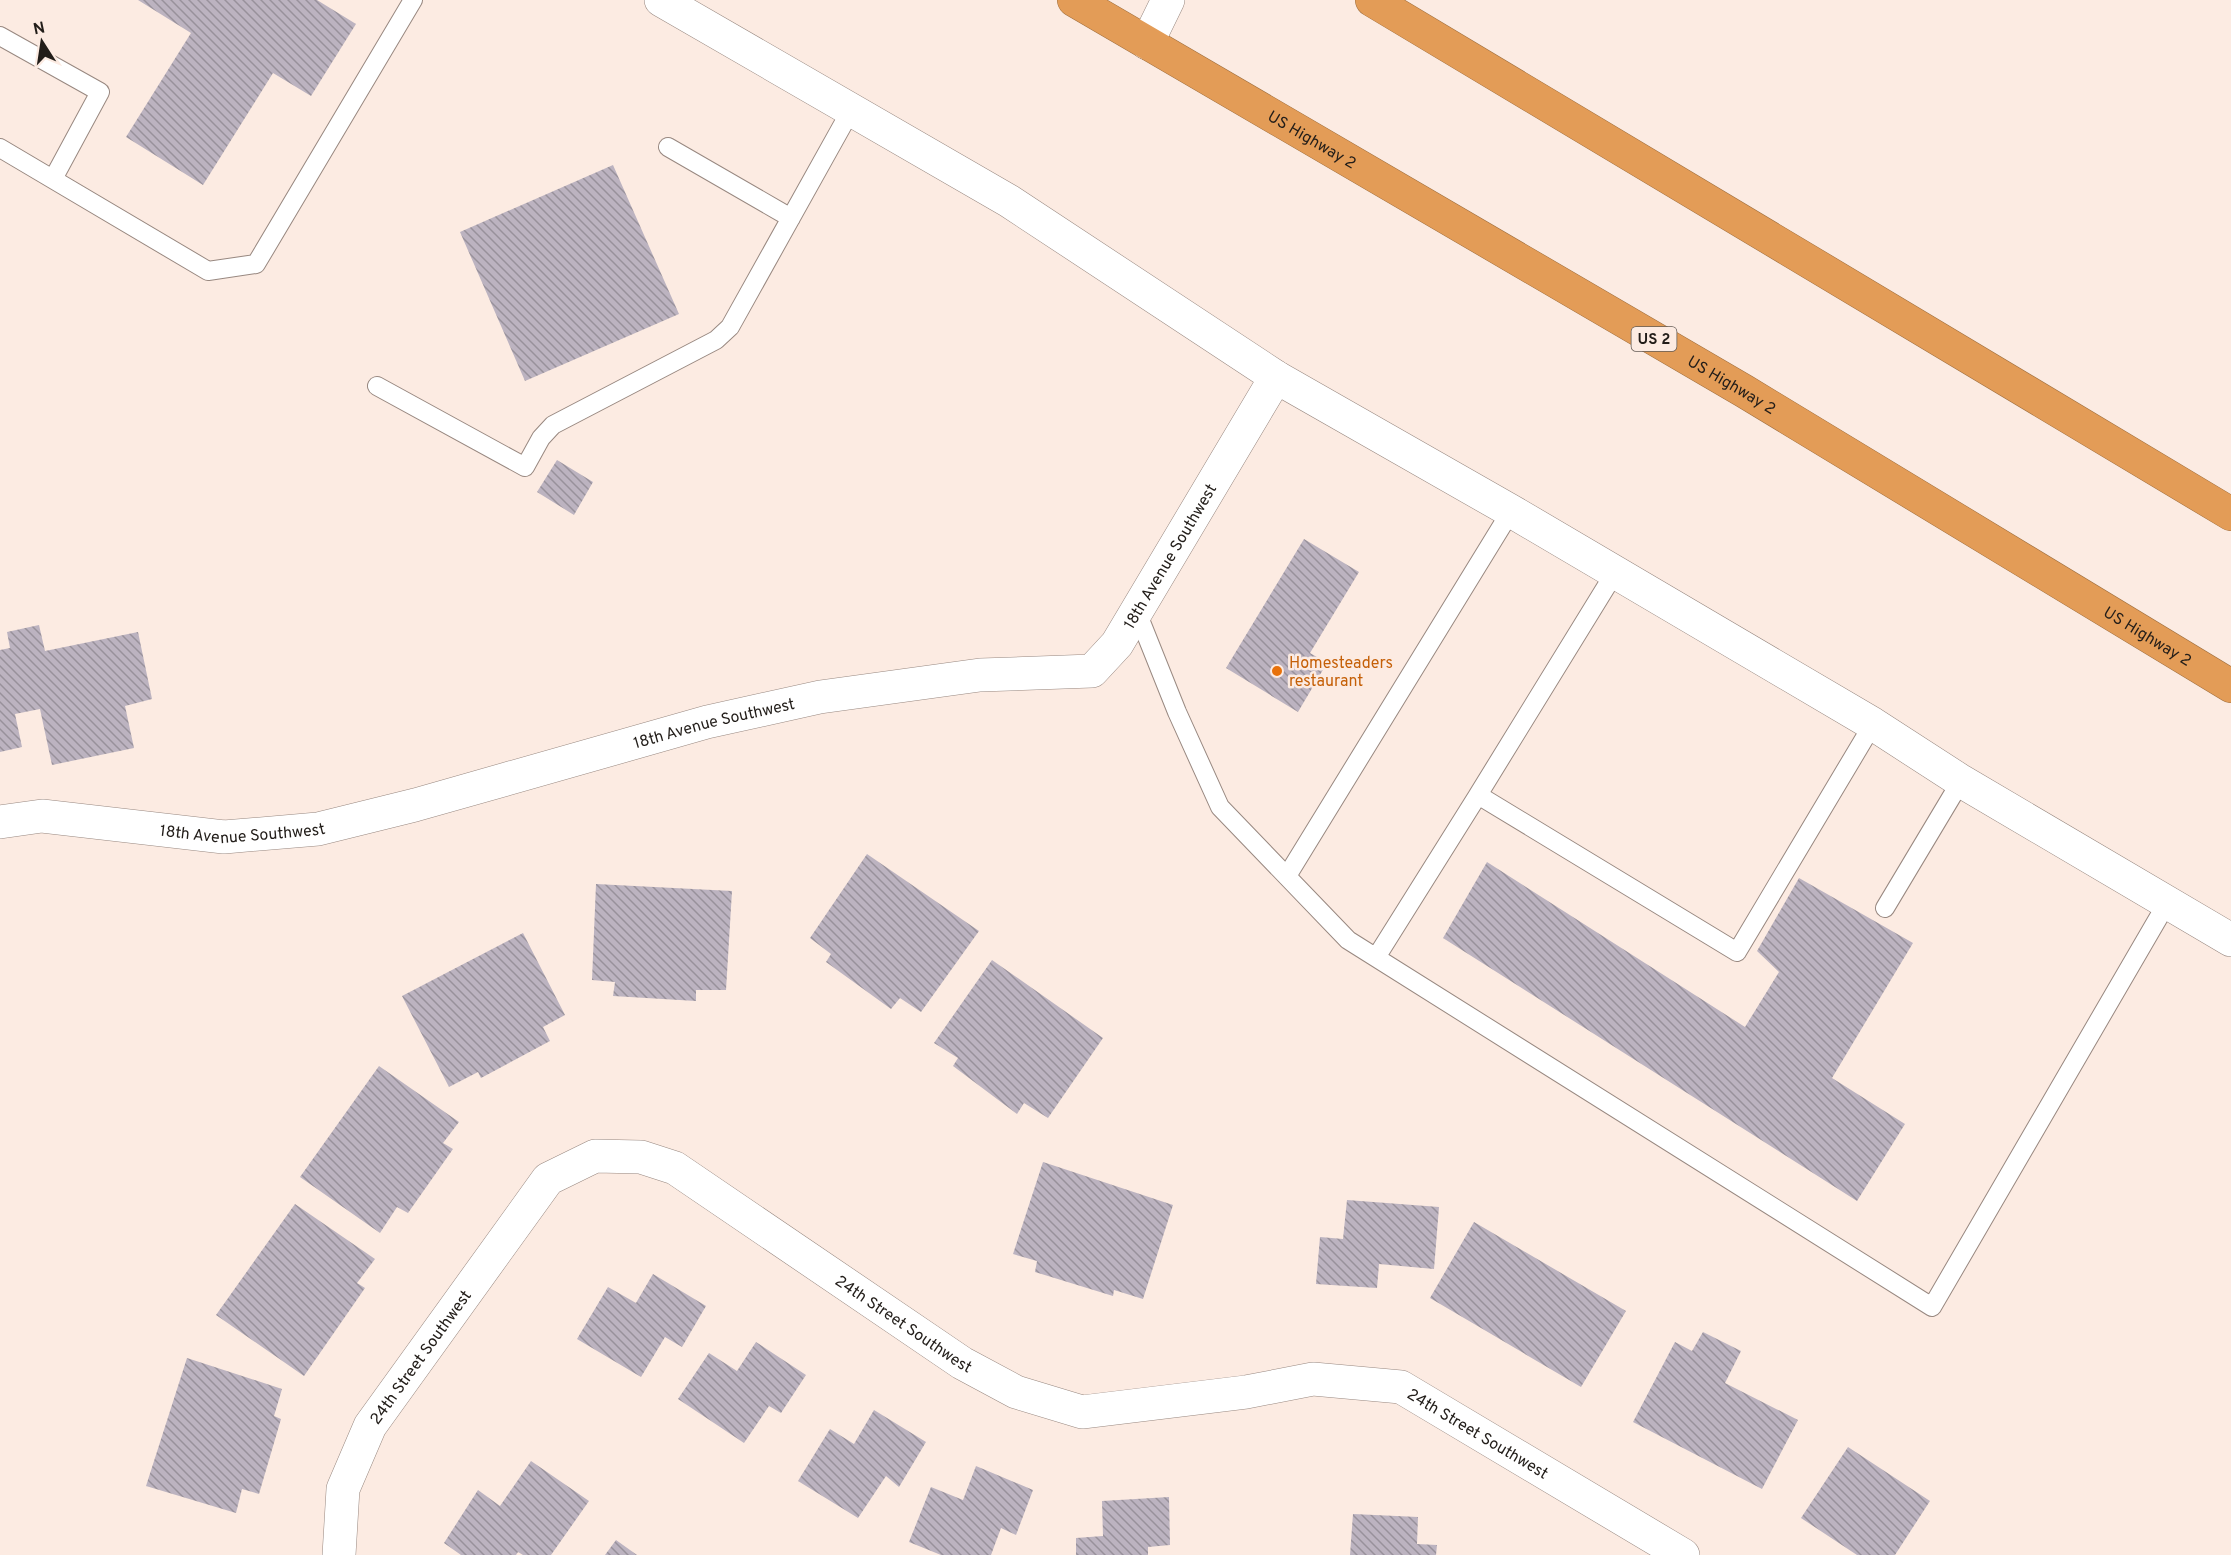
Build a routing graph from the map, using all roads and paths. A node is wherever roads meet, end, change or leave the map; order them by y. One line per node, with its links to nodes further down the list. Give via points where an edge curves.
1 (413, 0): 11 (lane, via 256,264 208,271)
2 (661, 0): 8 (street)
3 (1074, 0): 7 (highway, US Highway 2 / US 2)
4 (1168, 0): 7 (street)
5 (1372, 0): 16 (highway)
6 (0, 36): 11 (lane, via 100,92)
7 (1147, 43): 19 (highway, US Highway 2 / US 2, via 1744,391)
8 (851, 110): 12 (lane); 13 (street, via 1009,201)
9 (668, 147): 12 (lane)
10 (0, 148): 11 (lane)
11 (53, 179)
12 (791, 218): 14 (lane, via 730,327 716,340 553,425 525,467)
13 (1276, 376): 15 (street); 18 (street, 18th Avenue Southwest)
14 (377, 386)
15 (1511, 511): 17 (street); 24 (lane)
16 (2231, 514)
17 (1614, 573): 20 (street); 22 (lane)
18 (1137, 612): 23 (street, 18th Avenue Southwest, via 1117,644 1092,670 980,675 820,697 707,722 318,829 224,837 42,816); 24 (lane, via 1220,807)
19 (2231, 686)
20 (1873, 724): 21 (street); 22 (lane, via 1737,952)
21 (1961, 781): 25 (street); 26 (lane)
22 (1478, 795): 28 (lane)
23 (0, 822)
24 (1287, 876): 28 (lane, via 1348,940)
25 (2167, 903): 27 (street); 28 (lane, via 1932,1307)
26 (1885, 908)
27 (2231, 940)
28 (1377, 956)
29 (1681, 1554): 30 (street, 24th Street Southwest, via 1401,1387 1313,1379 1246,1392 1082,1412 1016,1392 962,1363 675,1168 641,1157 595,1156 548,1179 370,1426 343,1489)
30 (339, 1555)

